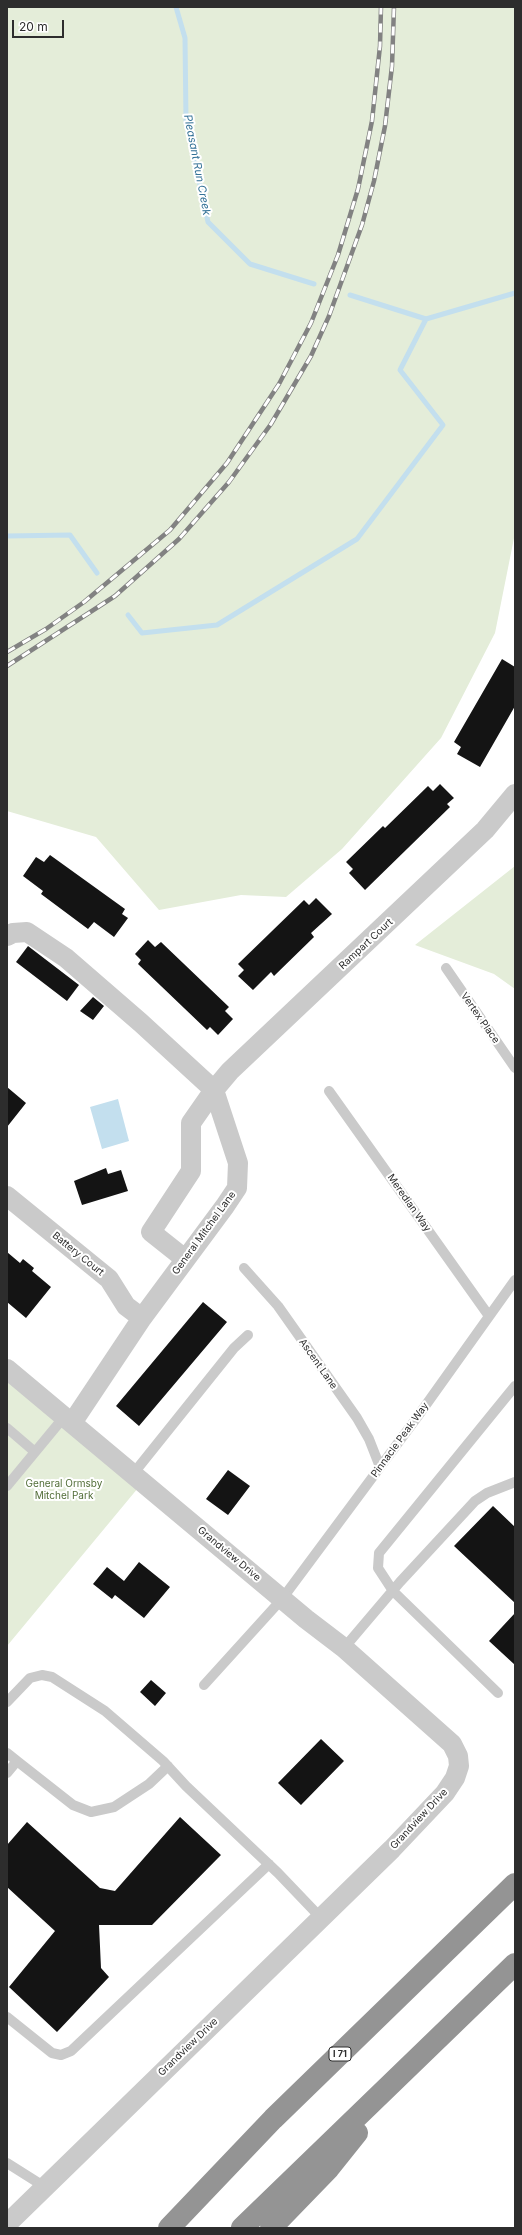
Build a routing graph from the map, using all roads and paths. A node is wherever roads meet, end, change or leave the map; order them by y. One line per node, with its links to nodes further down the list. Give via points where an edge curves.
1 (515, 794): 5 (street, Rampart Court, via 485,830 230,1071)
2 (7, 936): 5 (street, General Mitchel Lane, via 27,932 66,958)
3 (446, 968): 4 (lane, Vertex Place)
4 (515, 1068)
5 (214, 1090): 8 (street, General Mitchel Lane, via 238,1163 237,1188); 8 (street, Rampart Court, via 191,1123 191,1170 151,1232)
6 (329, 1090): 11 (lane, Meredian Way)
7 (7, 1196): 12 (street, Battery Court, via 109,1279 126,1306)
8 (185, 1259): 12 (street, General Mitchel Lane)
9 (244, 1268): 19 (lane, Ascent Lane, via 278,1306 357,1418)
10 (515, 1280): 11 (lane, Pinnacle Peak Way)
11 (489, 1316): 19 (lane, Pinnacle Peak Way)
12 (142, 1318): 16 (street, General Mitchel Lane)
13 (248, 1335): 20 (lane, via 234,1348)
14 (7, 1369): 16 (street, Grandview Drive)
15 (515, 1386): 23 (lane, via 379,1553 378,1568)
16 (68, 1420): 18 (lane); 20 (street, Grandview Drive)
17 (7, 1428): 18 (lane)
18 (35, 1452): 22 (lane)
19 (380, 1467): 24 (lane, Pinnacle Peak Way)
20 (132, 1474): 24 (street, Grandview Drive)
21 (515, 1482): 23 (lane, via 487,1493 475,1501)
22 (7, 1486)
23 (392, 1591): 25 (lane); 27 (lane)
24 (282, 1598): 25 (street, Grandview Drive); 26 (lane, Pinnacle Peak Way)
25 (344, 1648): 35 (street, Grandview Drive, via 452,1744 458,1756 459,1766 445,1793)
26 (204, 1685)
27 (498, 1693)
28 (7, 1702): 31 (lane, via 30,1678 42,1675 52,1677 105,1711)
29 (7, 1753): 30 (lane)
30 (17, 1761): 31 (lane, via 73,1805 91,1812 114,1807 149,1784); 32 (lane)
31 (168, 1766): 33 (lane)
32 (7, 1773)
33 (269, 1864): 35 (lane); 37 (lane, via 71,2052 61,2055 52,2053)
34 (515, 1884): 42 (highway, I 71, via 272,2119)
35 (321, 1918): 40 (street, Grandview Drive)
36 (515, 1964): 38 (highway)
37 (7, 2017)
38 (419, 2057): 43 (highway); 44 (highway, via 329,2168)
39 (7, 2163): 40 (lane)
40 (45, 2187): 41 (street, Grandview Drive)
41 (7, 2224)
42 (169, 2228)
43 (242, 2228)
44 (271, 2228)

